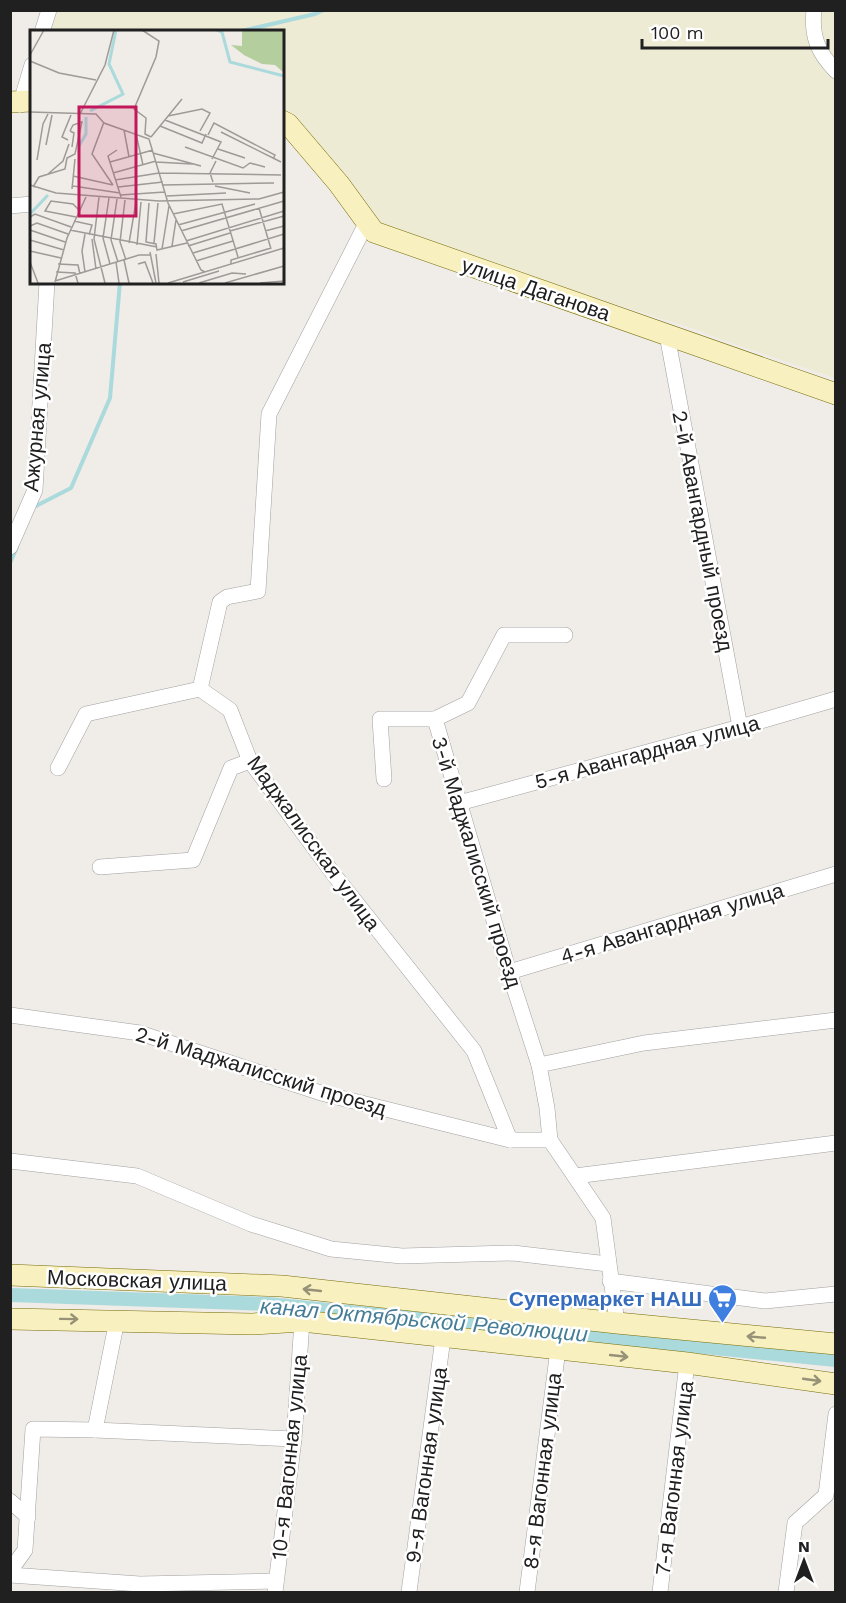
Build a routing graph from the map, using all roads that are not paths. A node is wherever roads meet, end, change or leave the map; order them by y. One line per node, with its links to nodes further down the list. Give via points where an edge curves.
1 (49, 10): 3 (street)
2 (814, 10): 4 (street, via 815,44)
3 (43, 30)
4 (836, 71)
5 (30, 72): 6 (street)
6 (21, 103)
7 (284, 122): 11 (main road, улица Даганова, via 332,176)
8 (284, 130): 11 (main road, улица Даганова, via 337,186)
9 (30, 204): 10 (street)
10 (10, 206)
11 (366, 224): 13 (main road, улица Даганова, via 374,232); 17 (street, via 269,414 258,591 220,602)
12 (47, 284): 15 (street, Ажурная улица, via 34,490)
13 (668, 337): 14 (main road, улица Даганова); 20 (street, 2-й Авангардный проезд)
14 (836, 396)
15 (10, 547)
16 (565, 635): 19 (street, 3-й Маджалисский проезд, via 504,635 468,703)
17 (200, 689): 21 (street, Маджалисская улица, via 230,710); 22 (street, via 86,714)
18 (836, 699): 20 (street, 5-я Авангардная улица)
19 (435, 719): 23 (street, via 380,719); 24 (street, 3-й Маджалисский проезд)
20 (740, 727): 24 (street, 5-я Авангардная улица)
21 (250, 761): 25 (street, via 231,768 194,860); 31 (street, Маджалисская улица, via 335,876 474,1051)
22 (58, 768)
23 (384, 779)
24 (459, 803): 27 (street, 3-й Маджалисский проезд)
25 (100, 867)
26 (836, 874): 27 (street, 4-я Авангардная улица)
27 (509, 972): 30 (street, 3-й Маджалисский проезд)
28 (10, 1015): 31 (street, 2-й Маджалисский проезд, via 140,1033 321,1093)
29 (836, 1020): 30 (street, via 644,1043)
30 (539, 1065): 32 (street, 3-й Маджалисский проезд)
31 (510, 1140): 32 (street, 2-й Маджалисский проезд)
32 (550, 1140): 35 (street)
33 (836, 1143): 35 (street)
34 (10, 1161): 36 (street, via 136,1176 251,1224 331,1249 402,1256 513,1253)
35 (575, 1176): 36 (street, via 603,1218)
36 (608, 1264): 38 (street)
37 (10, 1275): 43 (main road, Московская улица, one-way to 37, via 282,1286)
38 (610, 1281): 39 (street, via 765,1301); 43 (street)
39 (836, 1294)
40 (10, 1319): 41 (main road, one-way to 41)
41 (117, 1320): 42 (main road); 50 (street)
42 (302, 1322): 44 (main road); 51 (street, 10-я Вагонная улица)
43 (616, 1323): 45 (main road, Московская улица, one-way to 43)
44 (443, 1338): 46 (main road); 57 (street, 9-я Вагонная улица)
45 (836, 1344)
46 (558, 1349): 47 (main road, one-way to 47); 58 (street, 8-я Вагонная улица)
47 (687, 1363): 48 (main road, one-way to 48); 59 (street, 7-я Вагонная улица)
48 (836, 1383)
49 (836, 1414): 60 (street, via 826,1495 795,1523)
50 (95, 1430): 51 (street); 53 (street, via 33,1429)
51 (294, 1439): 56 (street, 10-я Вагонная улица)
52 (10, 1501): 53 (street)
53 (28, 1517): 54 (street, via 25,1550)
54 (10, 1571)
55 (10, 1575): 56 (street, via 140,1584)
56 (276, 1587)
57 (409, 1593)
58 (527, 1593)
59 (660, 1593)
60 (786, 1593)

